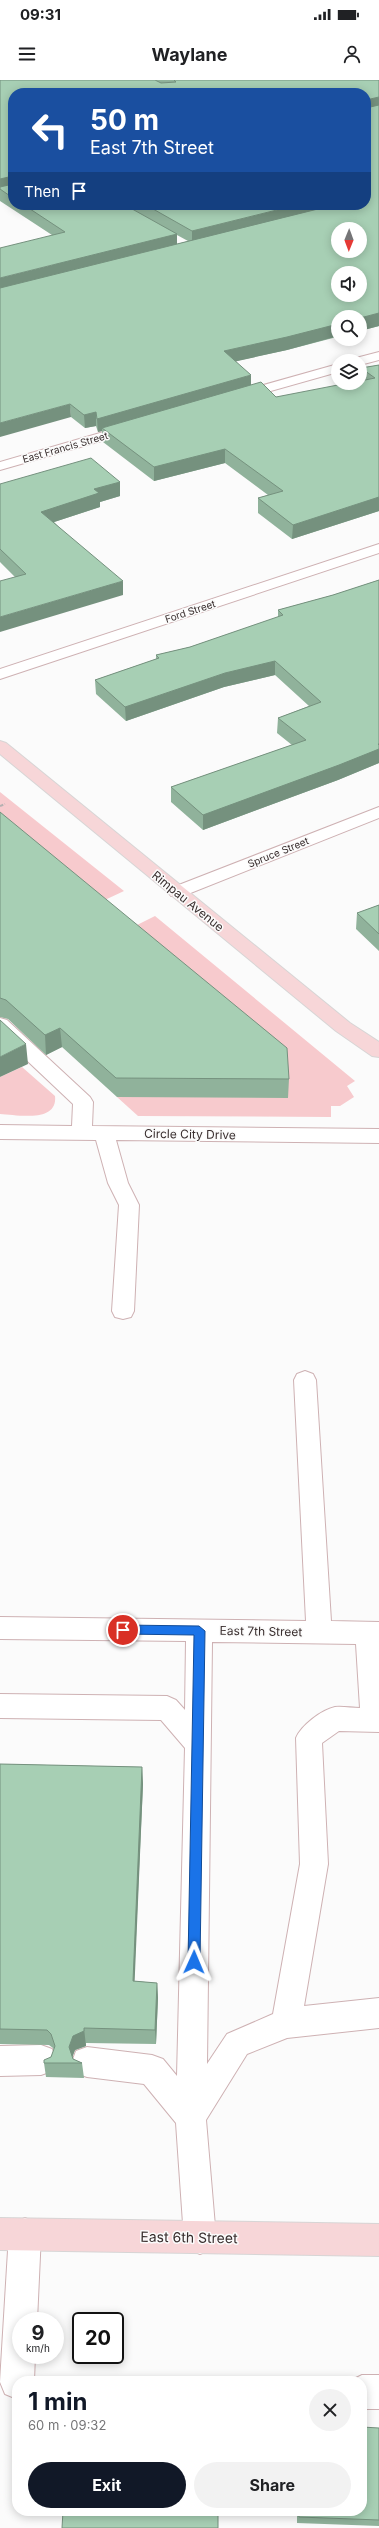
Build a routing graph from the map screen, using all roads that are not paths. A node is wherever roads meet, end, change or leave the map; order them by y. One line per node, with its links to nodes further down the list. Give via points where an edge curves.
1 (379, 356): 2 (street)
2 (367, 359)
3 (331, 370): 4 (street)
4 (223, 401)
5 (146, 424): 6 (street, East Francis Street)
6 (0, 466)
7 (379, 548): 8 (street, Ford Street)
8 (0, 674)
9 (0, 746): 12 (main road, Rimpau Avenue)
10 (372, 815): 11 (street); 12 (street, Spruce Street)
11 (379, 828)
12 (177, 892): 14 (main road, Rimpau Avenue, via 343,1026)
13 (0, 1024): 16 (street, via 83,1102)
14 (379, 1051)
15 (0, 1132): 16 (street, Circle City Drive)
16 (82, 1132): 17 (street, Circle City Drive)
17 (104, 1133): 18 (street, Circle City Drive); 19 (street, via 118,1183 129,1205)
18 (379, 1136)
19 (123, 1311)
20 (305, 1380): 23 (street)
21 (0, 1628): 22 (street, East 7th Street)
22 (199, 1631): 23 (street, East 7th Street); 27 (street)
23 (319, 1632): 24 (street, East 7th Street)
24 (374, 1633): 26 (street)
25 (0, 1706): 27 (street, via 167,1708)
26 (377, 1720): 29 (street, via 335,1719 309,1738 314,1864)
27 (198, 1744): 33 (street)
28 (379, 2013): 29 (street)
29 (286, 2024): 33 (street, via 237,2044)
30 (41, 2060): 31 (street)
31 (0, 2061)
32 (87, 2062): 33 (street, via 152,2070)
33 (192, 2117): 35 (street)
34 (12, 2234): 35 (main road, East 6th Street); 37 (street)
35 (200, 2238): 36 (main road, East 6th Street)
36 (379, 2240)
37 (11, 2384)
38 (367, 2392): 39 (street)
39 (379, 2392)

